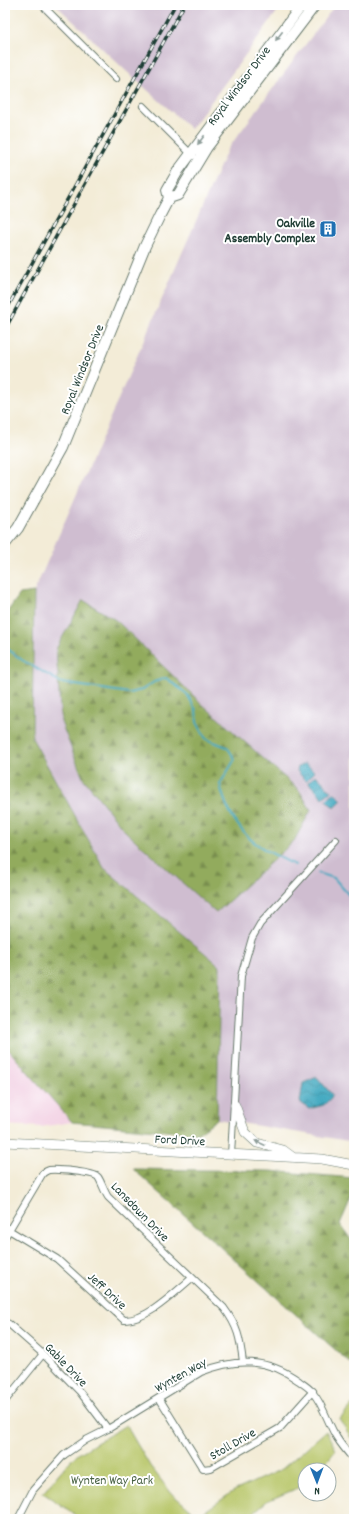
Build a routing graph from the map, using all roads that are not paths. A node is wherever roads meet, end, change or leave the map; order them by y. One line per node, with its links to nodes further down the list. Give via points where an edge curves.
1 (42, 5): 4 (street)
2 (302, 5): 6 (main road, Royal Windsor Drive, one-way to 6)
3 (315, 5): 7 (main road, Royal Windsor Drive)
4 (116, 79)
5 (143, 106): 6 (street)
6 (192, 153): 7 (street); 8 (main road, Royal Windsor Drive, via 167,190)
7 (198, 162): 8 (main road, Royal Windsor Drive, via 178,195)
8 (169, 198): 9 (main road, Royal Windsor Drive, via 151,231 63,447 18,528)
9 (5, 544)
10 (336, 840): 11 (street, via 260,924 252,938 241,976)
11 (235, 1105): 13 (street); 14 (main road, one-way to 11, via 283,1150 257,1143 245,1132)
12 (5, 1142): 13 (main road, Ford Drive)
13 (231, 1155): 14 (main road, Ford Drive)
14 (295, 1159): 15 (main road, Ford Drive, via 322,1159)
15 (354, 1165)
16 (9, 1230): 17 (street, Lansdown Drive); 18 (street, Jeff Drive, via 57,1259 124,1320 139,1318 165,1301); 18 (street, Lansdown Drive, via 43,1173 49,1170 88,1172 99,1178 108,1197)
17 (5, 1237)
18 (192, 1278): 21 (street, Lansdown Drive, via 224,1308 233,1321 240,1337)
19 (5, 1322): 20 (street, Gable Drive)
20 (43, 1354): 24 (street); 25 (street, Gable Drive, via 80,1392)
21 (243, 1362): 22 (street, Wynten Way, via 262,1363 287,1372); 23 (street, Wynten Way, via 201,1372)
22 (312, 1391): 23 (street, Stoll Drive, via 280,1428 211,1468 202,1469); 26 (street, Wynten Way, via 337,1438)
23 (159, 1398): 25 (street, Wynten Way)
24 (5, 1401)
25 (108, 1429): 27 (street, Wynten Way, via 64,1455 33,1490)
26 (354, 1460)
27 (18, 1519)

